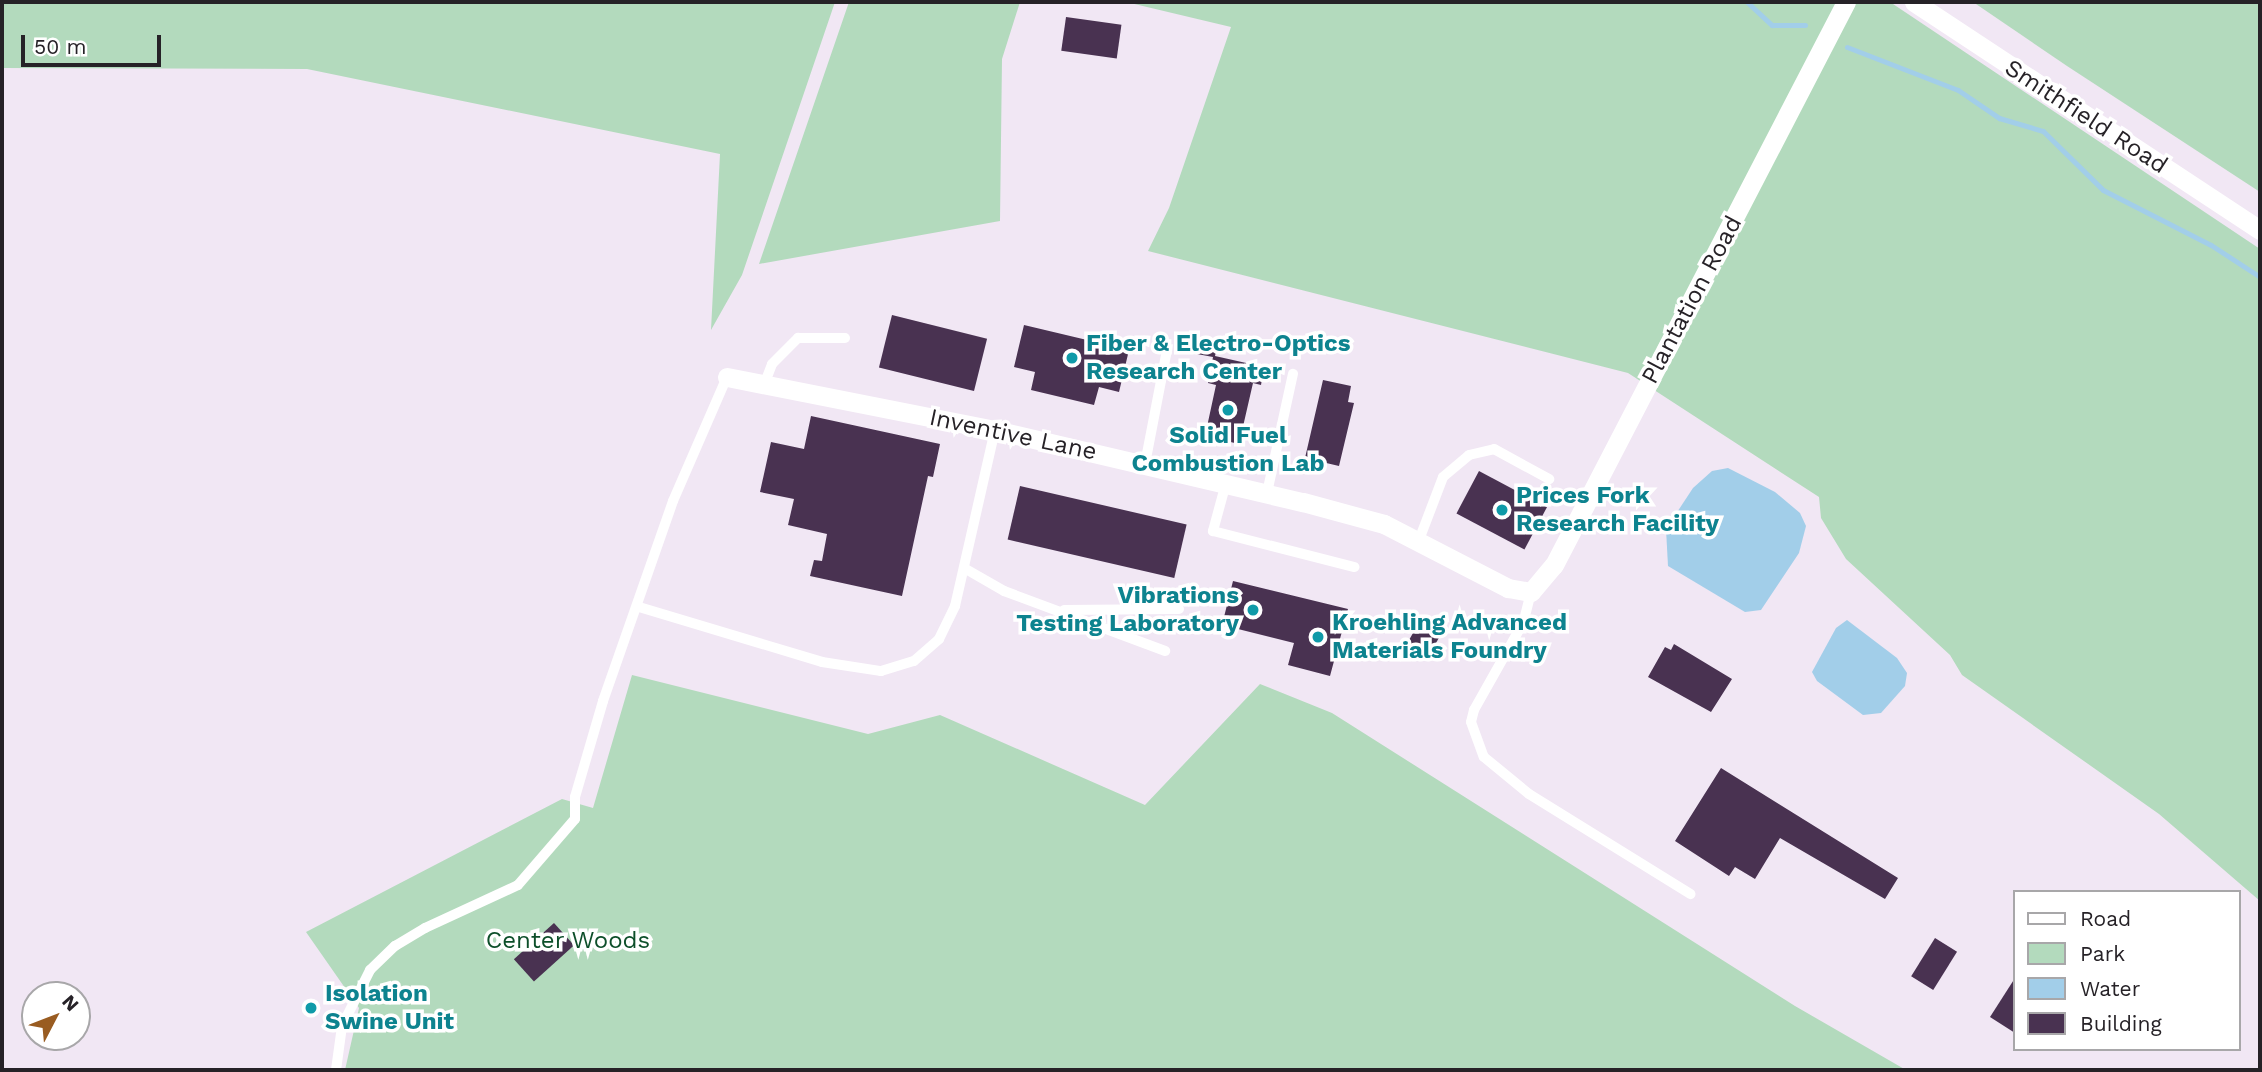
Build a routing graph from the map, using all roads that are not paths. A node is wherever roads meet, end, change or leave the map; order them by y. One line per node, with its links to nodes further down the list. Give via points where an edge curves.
1 (1846, 2): 17 (street, Plantation Road, via 1560,553 1543,583)
2 (1914, 2): 3 (street, Smithfield Road)
3 (2260, 230)
4 (845, 338): 8 (lane, via 798,338 772,364)
5 (1167, 350): 10 (lane)
6 (1293, 374): 13 (lane)
7 (727, 377): 8 (street, Inventive Lane); 18 (lane, via 673,501)
8 (764, 385): 9 (street, Inventive Lane)
9 (995, 430): 10 (street, Inventive Lane); 15 (lane)
10 (1144, 464): 12 (street, Inventive Lane)
11 (1549, 479): 14 (lane, via 1494,449 1469,454 1443,477)
12 (1226, 483): 13 (street, Inventive Lane); 16 (lane, via 1213,531)
13 (1267, 493): 14 (street, Inventive Lane, via 1384,524)
14 (1419, 540): 17 (street, Inventive Lane, via 1508,588)
15 (964, 568): 18 (lane, via 955,607 939,639 914,661 881,671 822,663); 20 (lane, via 1004,591)
16 (1354, 568)
17 (1531, 592): 22 (lane, via 1523,623 1474,710 1471,722 1484,757 1529,794)
18 (639, 607): 23 (lane, via 584,765 575,797 575,819 518,886 425,928 395,946 370,970 342,1026)
19 (1179, 609): 20 (lane)
20 (1056, 610): 21 (lane)
21 (1165, 650)
22 (1690, 894)
23 (336, 1070)

